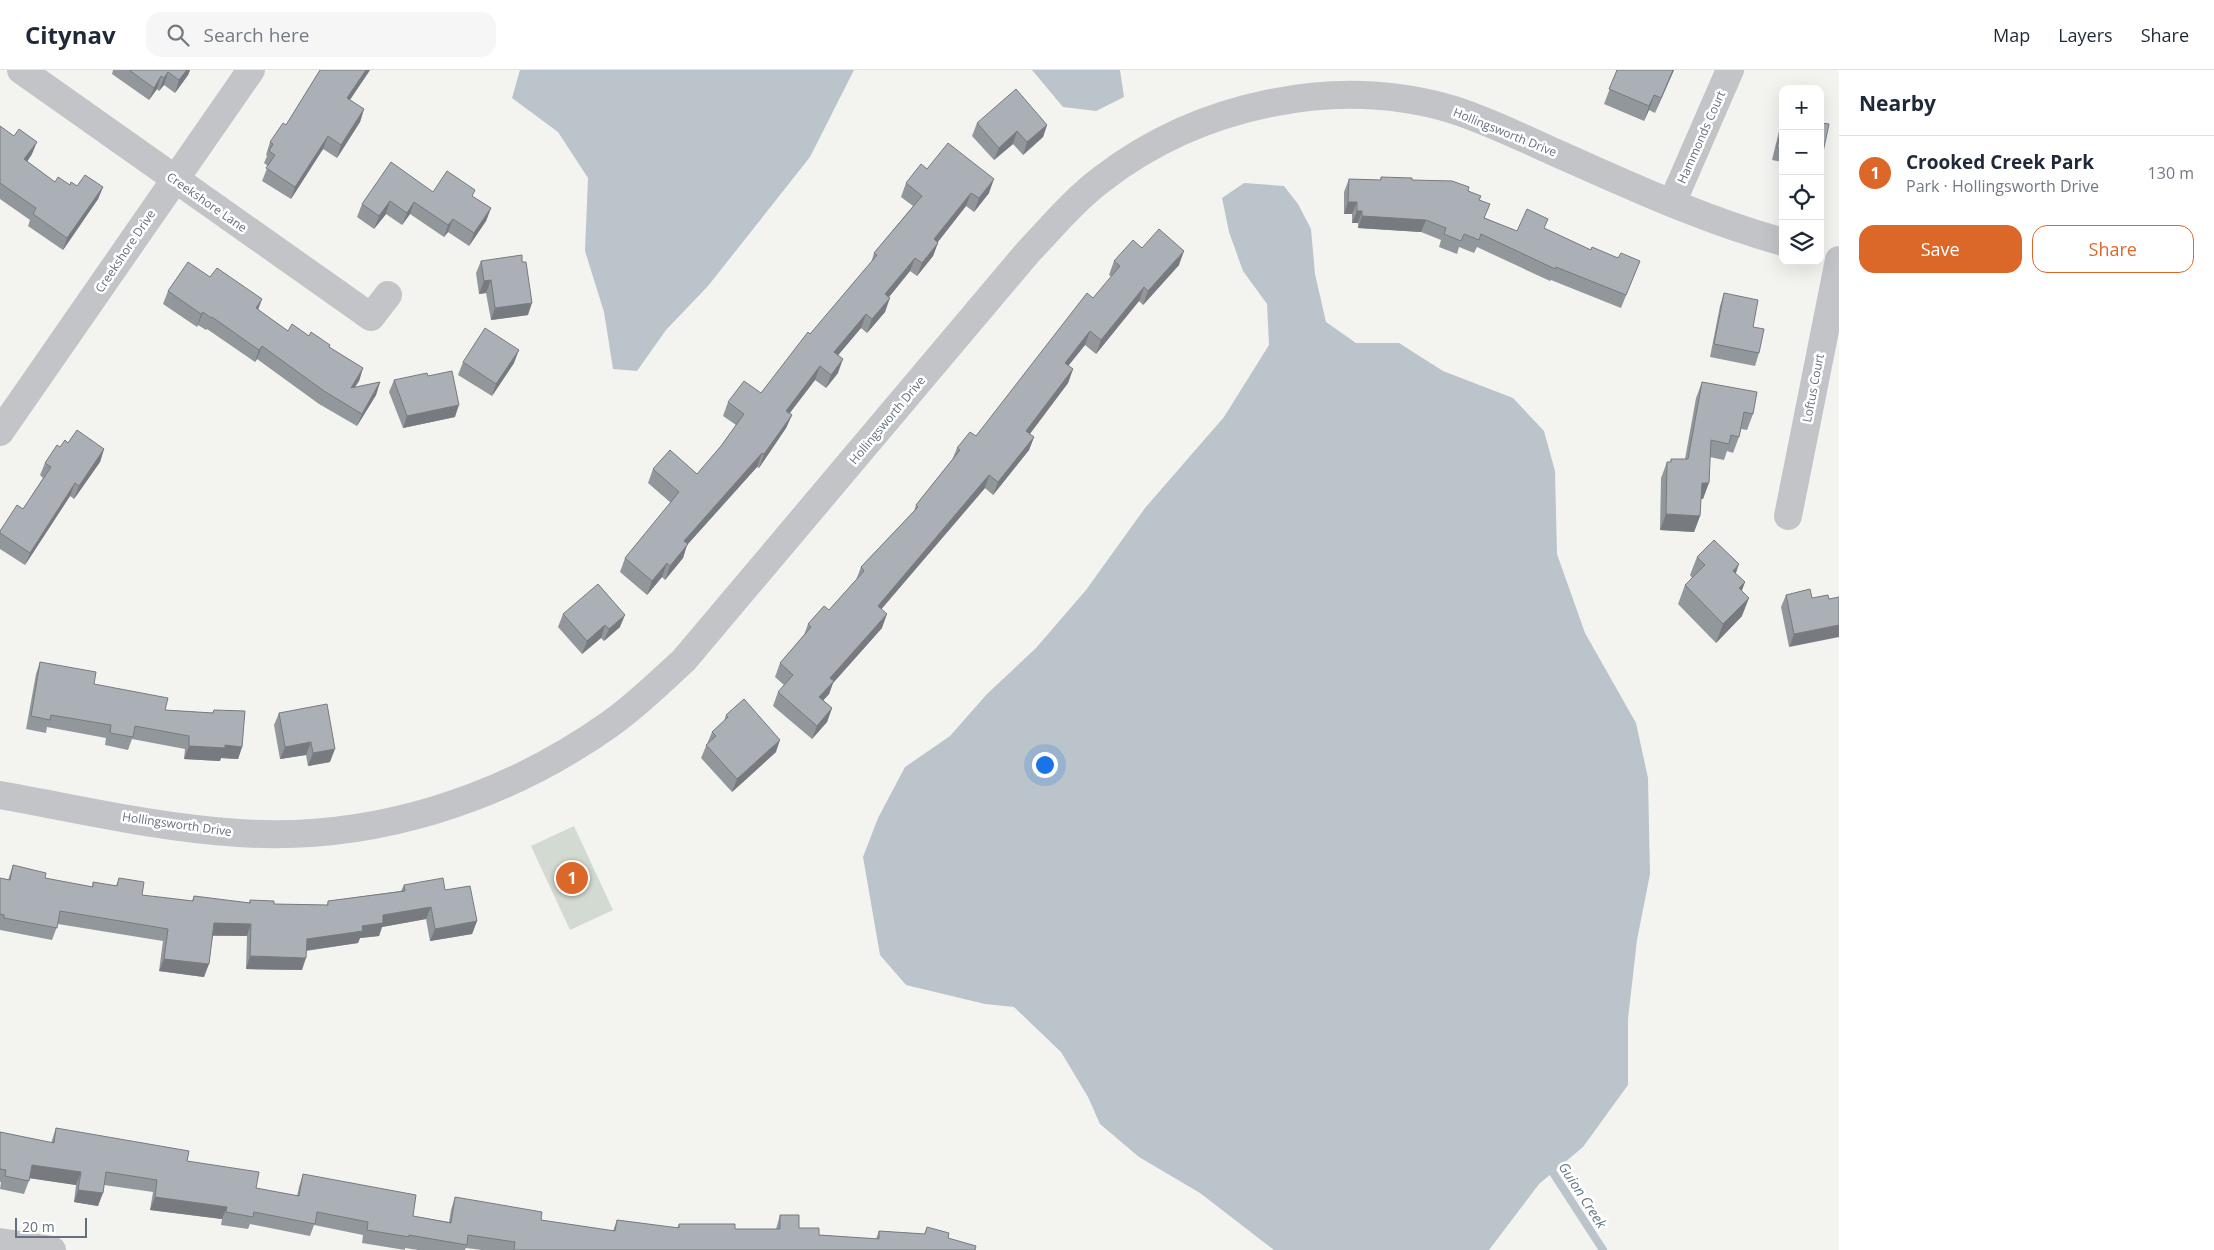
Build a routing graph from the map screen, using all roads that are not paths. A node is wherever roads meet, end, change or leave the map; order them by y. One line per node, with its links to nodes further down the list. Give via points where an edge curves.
1 (21, 70): 4 (street, Creekshore Lane)
2 (251, 70): 4 (street, Creekshore Drive)
3 (1730, 70): 5 (street, Hammonds Court)
4 (175, 178): 10 (street, Creekshore Lane, via 371,317); 11 (street, Creekshore Drive)
5 (1672, 203): 6 (street, Hollingsworth Drive); 13 (street, Hollingsworth Drive, via 1489,123 1453,110 1406,100 1358,96 1291,100 1248,108 1204,122 1157,144 1115,170 1061,216 684,660 625,712 561,756 497,788 445,808 376,825 318,832 262,834 204,830)
6 (1779, 241)
7 (1824, 253): 8 (street)
8 (1839, 255)
9 (1839, 260): 12 (street, Loftus Court)
10 (388, 295)
11 (0, 432)
12 (1788, 516)
13 (0, 795)
14 (0, 1242): 15 (street)
15 (52, 1250)

